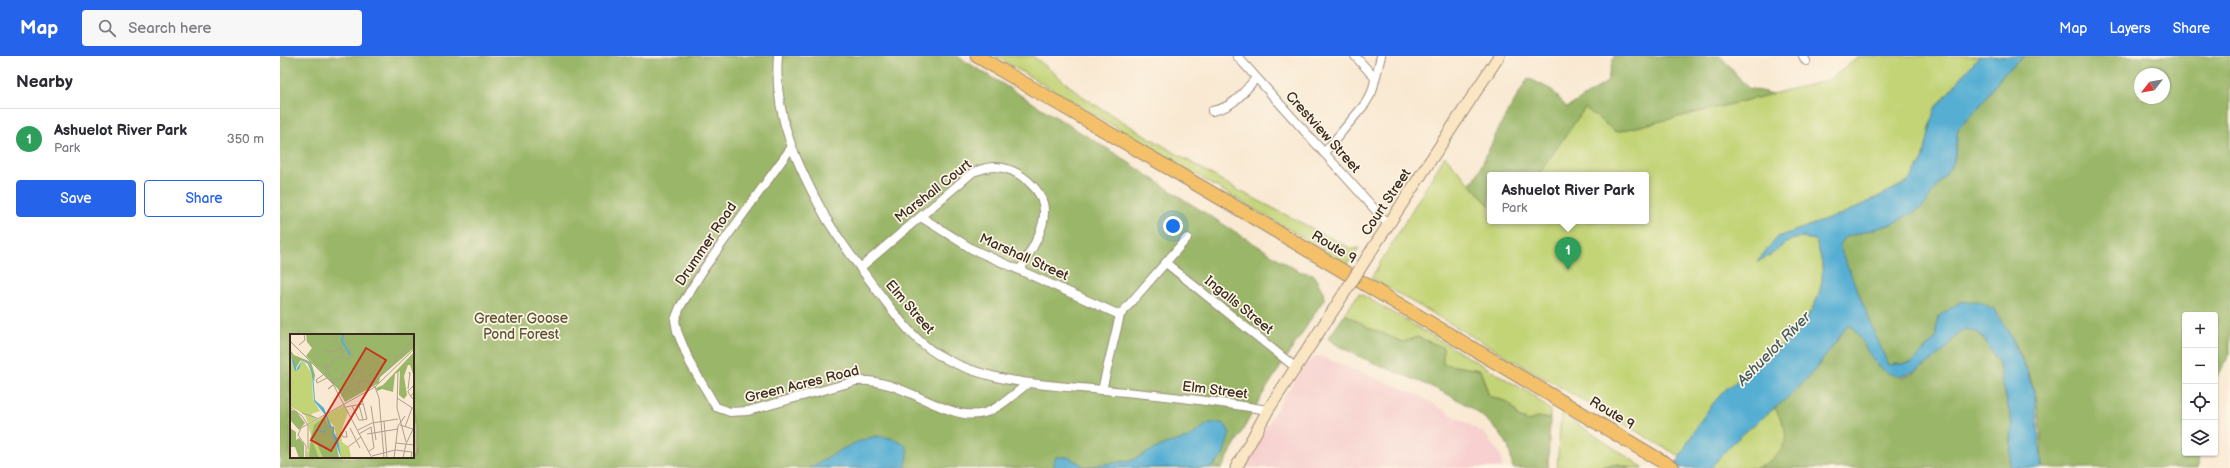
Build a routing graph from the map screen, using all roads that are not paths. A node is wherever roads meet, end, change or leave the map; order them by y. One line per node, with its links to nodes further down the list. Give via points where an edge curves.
1 (778, 56): 10 (street, Elm Street, via 778,99)
2 (977, 56): 25 (highway, Route 9)
3 (1237, 56): 7 (street, Crestview Street)
4 (1355, 56): 8 (street)
5 (1381, 56): 8 (street)
6 (1499, 56): 13 (main road, Court Street)
7 (1256, 78): 9 (street, via 1232,104); 11 (street, Crestview Street)
8 (1375, 78): 11 (street, via 1372,92 1365,104)
9 (1212, 111)
10 (791, 148): 16 (street, Elm Street, via 835,233); 19 (street, Drummer Road, via 680,307 675,320)
11 (1324, 153): 13 (street, Crestview Street)
12 (921, 217): 16 (street, Marshall Court); 17 (street, Marshall Street, via 972,249); 17 (street, Marshall Court, via 973,172 994,167 1004,168 1016,174 1028,181 1037,191 1043,202 1044,214 1040,230)
13 (1389, 225): 20 (main road, Court Street, bridge)
14 (1187, 238): 15 (street)
15 (1166, 263): 18 (street); 20 (street, Ingalls Street)
16 (860, 268): 21 (street, Elm Street, via 905,326 936,353 963,367)
17 (1020, 270): 18 (street, Marshall Street)
18 (1120, 315): 22 (street)
19 (690, 363): 21 (street, Green Acres Road, via 716,407 730,412 748,411 865,380 890,384 956,412 975,415 984,414 996,407)
20 (1295, 368): 23 (main road, Court Street)
21 (1027, 384): 22 (street, Elm Street)
22 (1102, 390): 23 (street, Elm Street)
23 (1268, 410): 24 (main road, Court Street)
24 (1236, 468)
25 (1672, 468)

